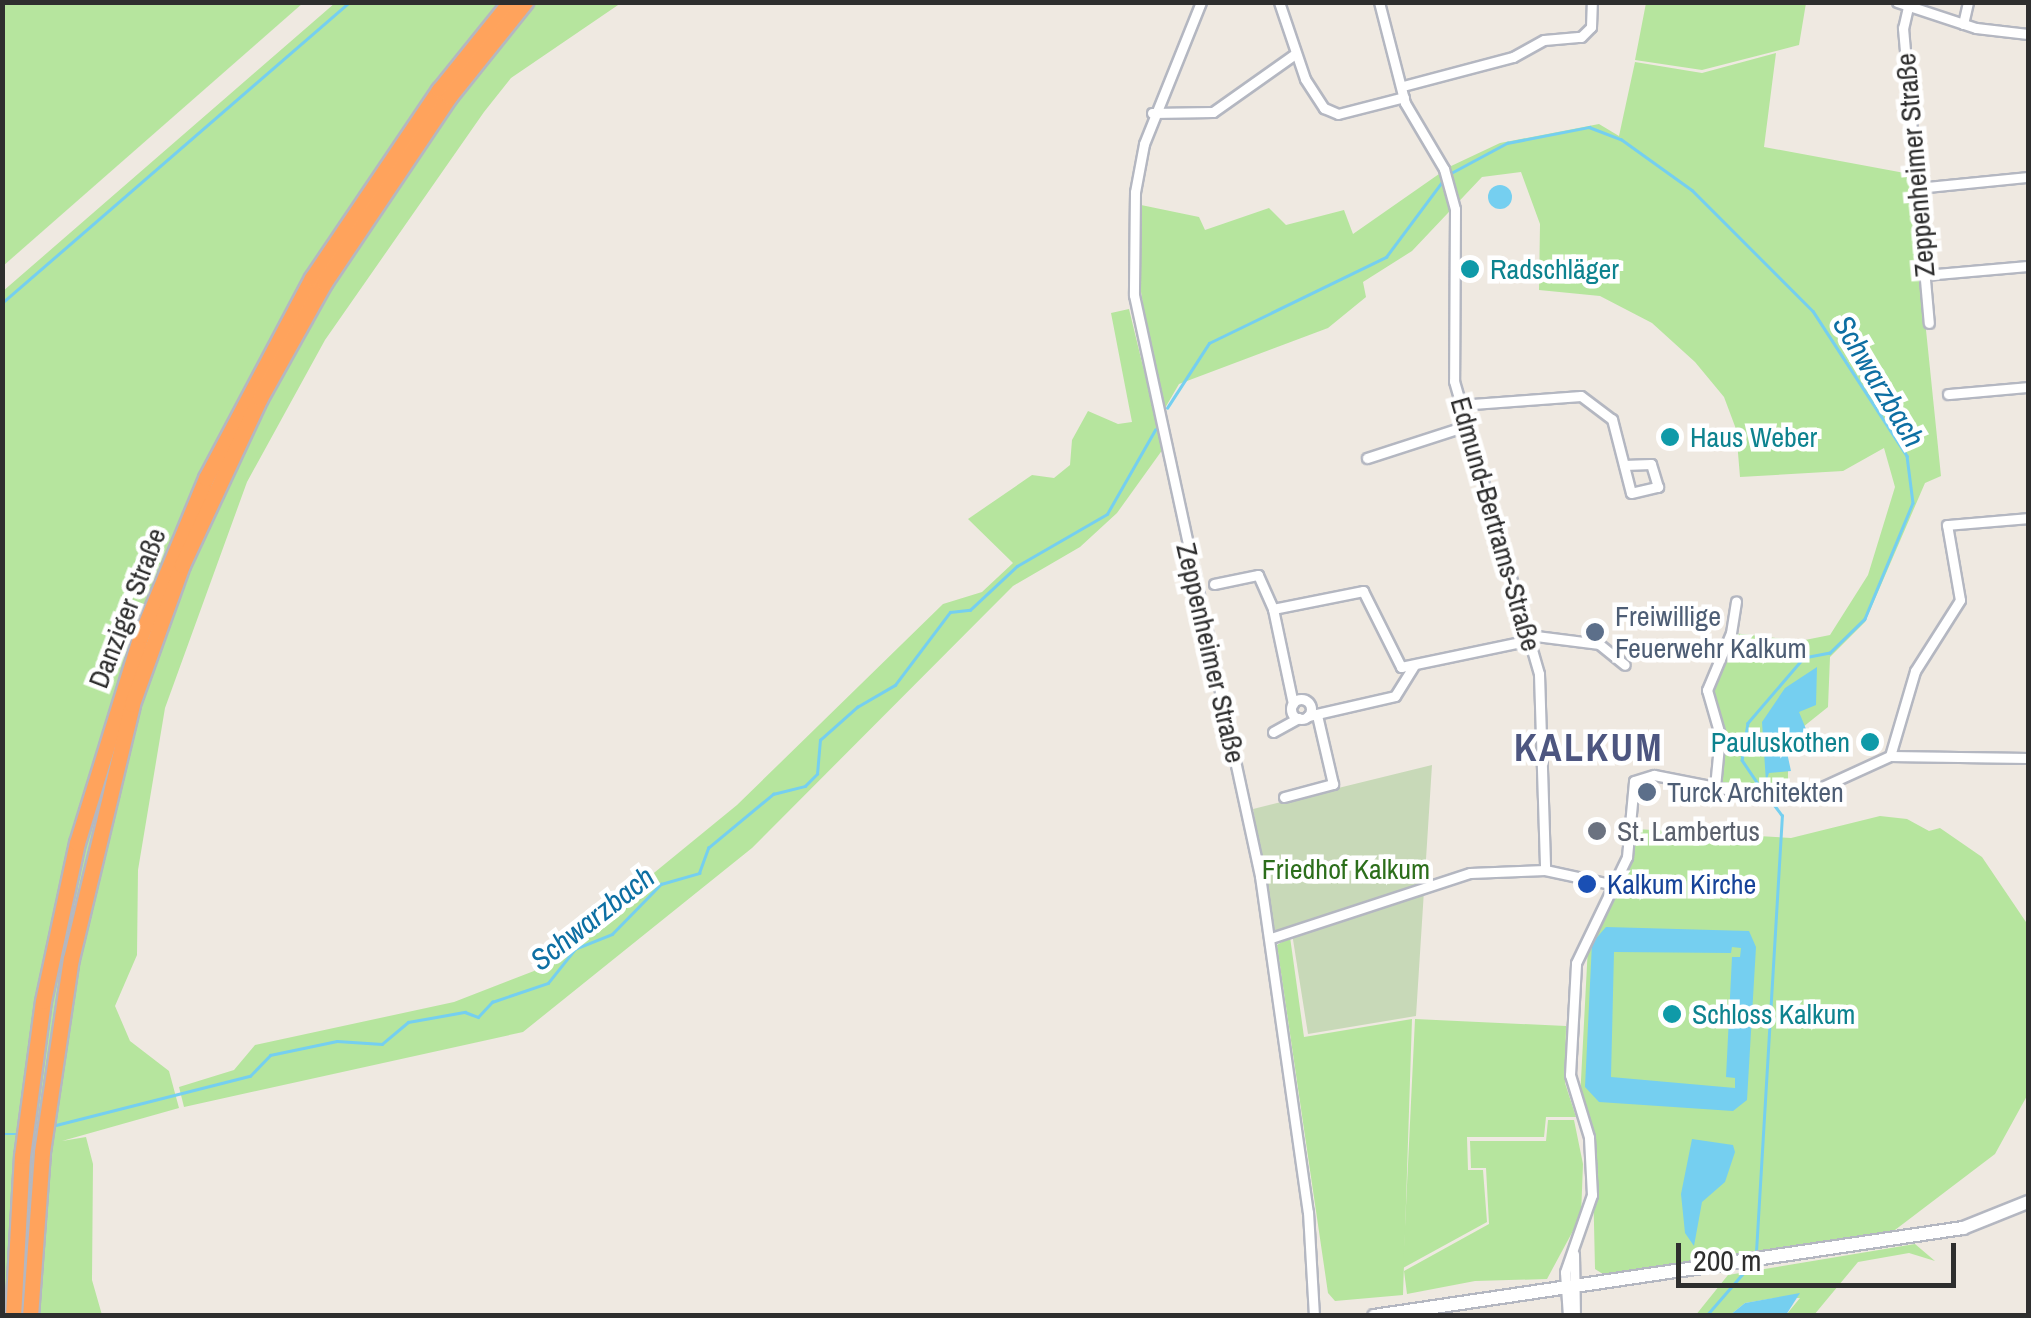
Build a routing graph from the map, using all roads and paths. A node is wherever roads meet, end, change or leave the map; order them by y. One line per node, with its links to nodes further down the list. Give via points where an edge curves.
1 (510, 2): 44 (highway, Danziger Straße, via 366,192 206,478 118,701 77,843 44,1001 22,1156)
2 (526, 2): 45 (highway, Danziger Straße, via 449,97 334,267 219,483 132,704 63,1004 42,1152)
3 (1201, 2): 13 (street, Zeppenheimer Straße)
4 (1279, 2): 11 (street)
5 (1378, 2): 12 (street, Edmund-Bertrams-Straße)
6 (1592, 2): 12 (street, via 1591,27 1581,37 1544,40 1513,57)
7 (1968, 2): 9 (street)
8 (1903, 5): 9 (street, Zeppenheimer Straße); 15 (street, Zeppenheimer Straße)
9 (1963, 24): 10 (street, Zeppenheimer Straße)
10 (2028, 34)
11 (1295, 54): 12 (street, via 1316,100 1331,112); 13 (street, via 1213,112)
12 (1403, 92): 21 (street, Edmund-Bertrams-Straße, via 1450,188)
13 (1152, 114): 41 (street, Zeppenheimer Straße, via 1136,192 1133,271 1156,409)
14 (2028, 177): 15 (street)
15 (1918, 188): 17 (street, Zeppenheimer Straße)
16 (2028, 266): 17 (street)
17 (1925, 275): 18 (street, Zeppenheimer Straße)
18 (1930, 324)
19 (2028, 387): 20 (street)
20 (1948, 394)
21 (1459, 405): 22 (street, Edmund-Bertrams-Straße); 24 (street, via 1581,396 1612,419)
22 (1466, 426): 23 (street); 29 (street, Edmund-Bertrams-Straße)
23 (1366, 458)
24 (1624, 465): 24 (street, via 1631,493 1658,487 1651,464)
25 (2028, 518): 35 (street, via 1950,521 1960,600 1915,671)
26 (1214, 584): 28 (street, via 1258,574)
27 (1736, 601): 37 (street, via 1731,633 1707,690 1720,735)
28 (1272, 609): 31 (street, via 1363,592 1393,662); 32 (street)
29 (1529, 637): 30 (street, via 1599,644); 31 (street); 39 (street, Edmund-Bertrams-Straße, via 1539,674)
30 (1624, 665)
31 (1414, 666): 33 (street, via 1395,696)
32 (1293, 704): 33 (street); 33 (street, via 1308,702)
33 (1308, 716): 34 (street); 38 (street, via 1333,784)
34 (1273, 732)
35 (1890, 756): 36 (street); 37 (street, via 1811,792 1766,797)
36 (2028, 758)
37 (1715, 787): 40 (street, via 1654,775 1634,781 1627,857)
38 (1284, 797)
39 (1545, 870): 40 (street); 41 (street, via 1444,879)
40 (1615, 885): 43 (street, via 1576,963 1570,1075 1592,1160 1589,1214)
41 (1271, 938): 46 (street, Zeppenheimer Straße, via 1308,1212)
42 (2028, 1202): 43 (main road, via 1963,1228)
43 (1570, 1289): 47 (main road); 48 (street); 49 (street)
44 (13, 1316)
45 (30, 1316)
46 (1314, 1316)
47 (1374, 1316)
48 (1568, 1316)
49 (1576, 1316)

